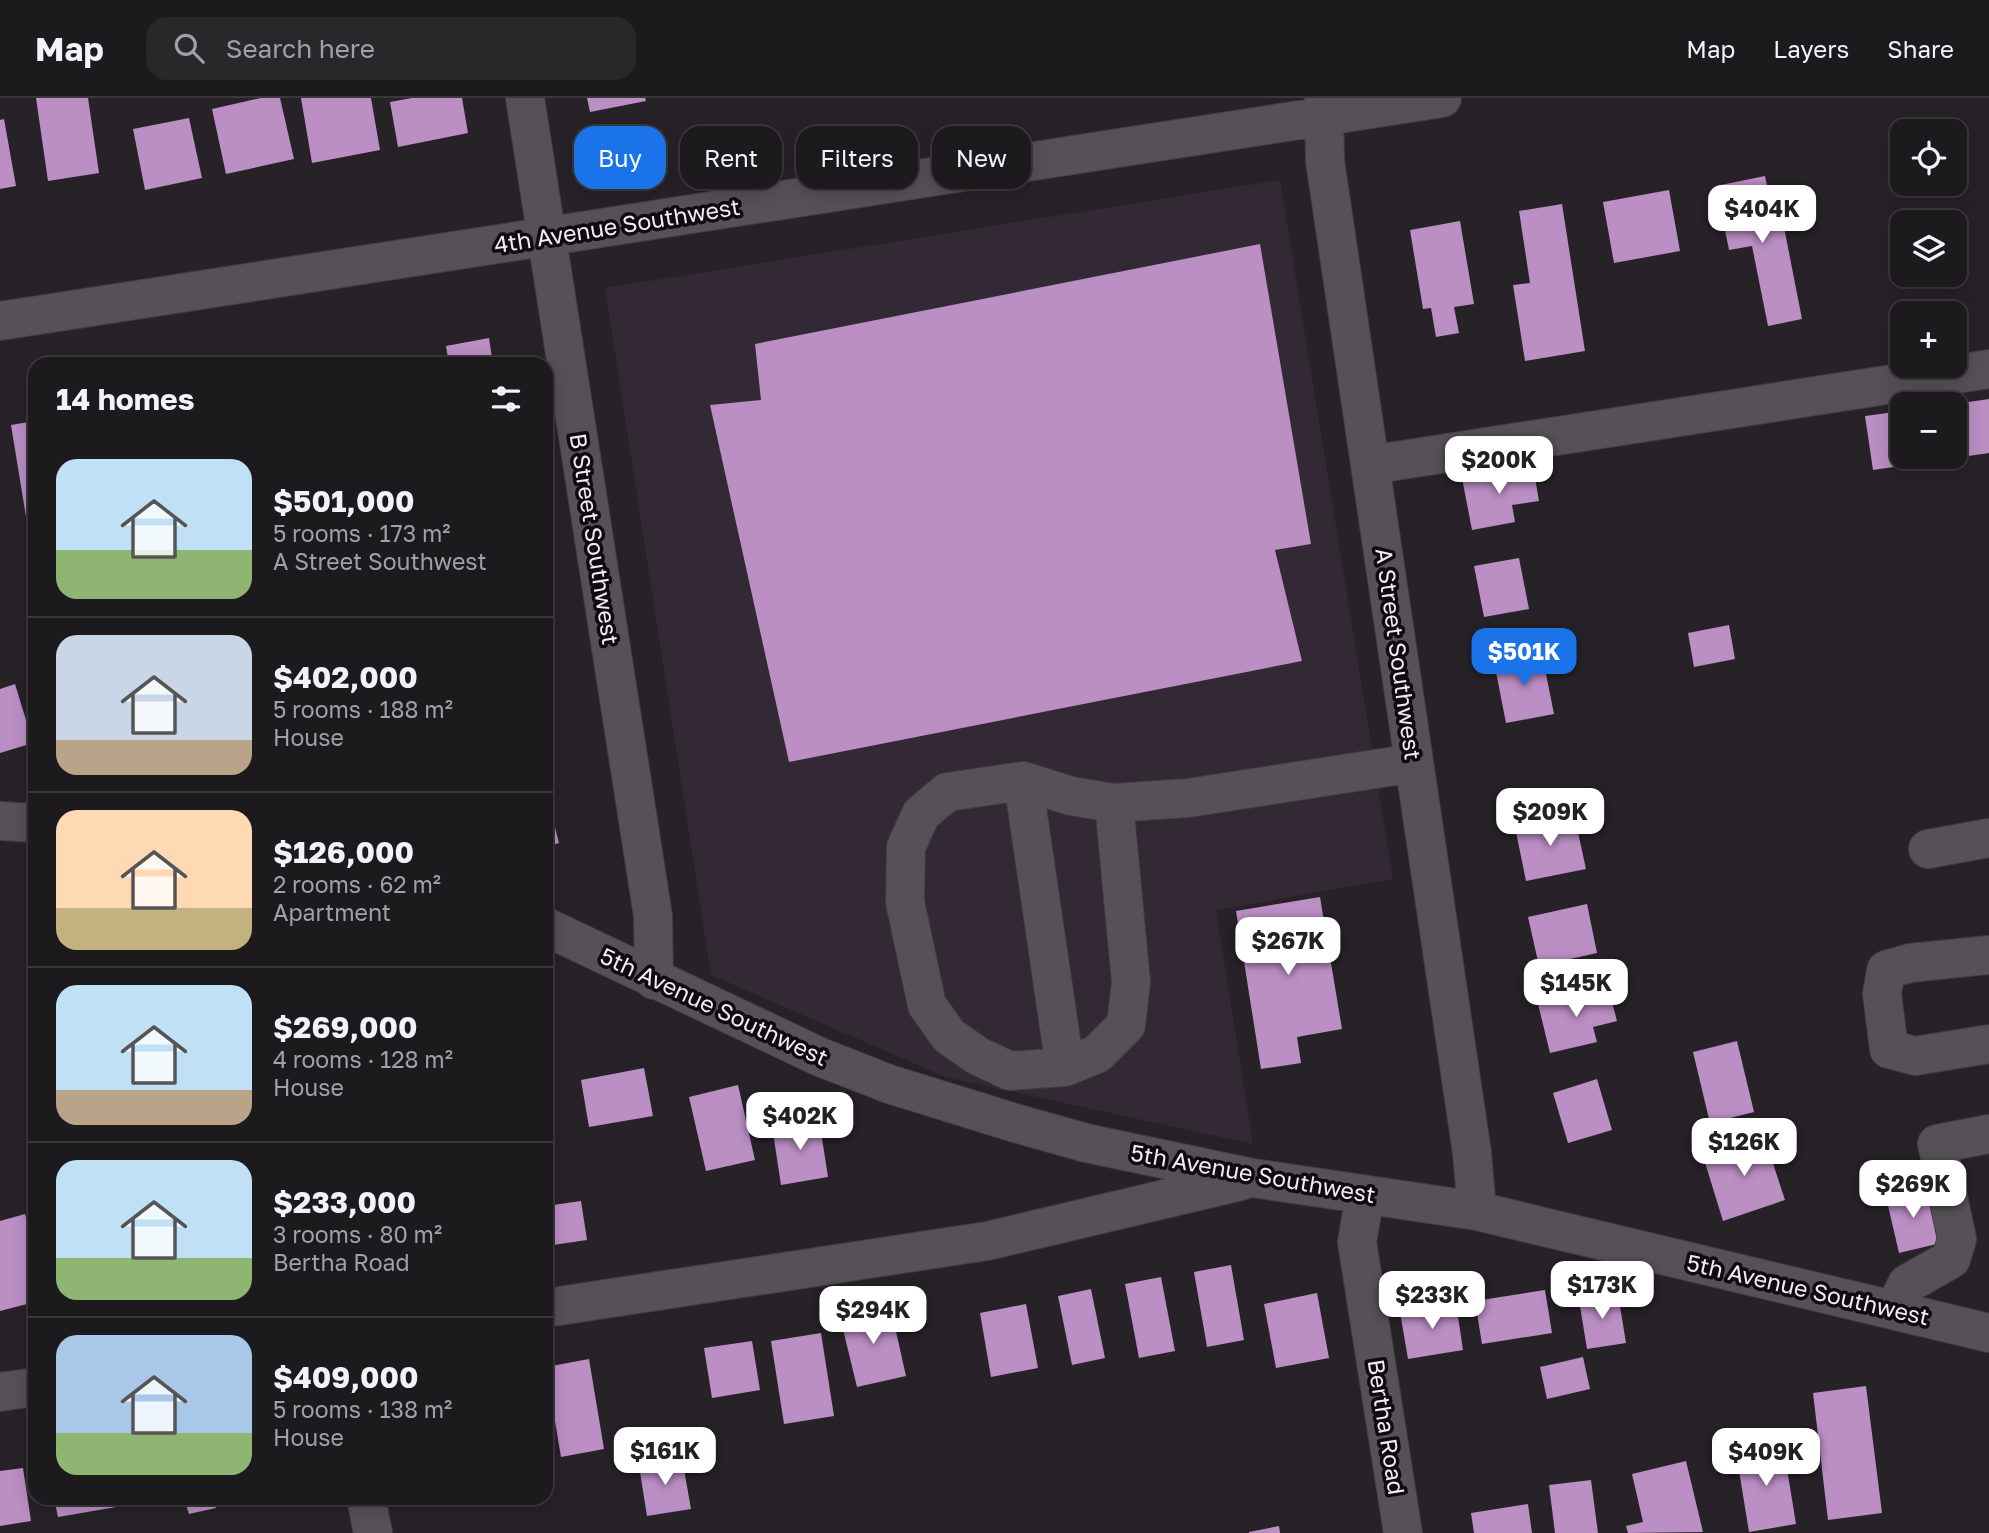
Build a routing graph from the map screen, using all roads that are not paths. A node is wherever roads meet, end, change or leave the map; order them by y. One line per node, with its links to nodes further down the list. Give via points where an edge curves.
1 (525, 98): 4 (street, B Street Southwest)
2 (1442, 98): 3 (street, 4th Avenue Southwest)
3 (1324, 107): 4 (street, 4th Avenue Southwest); 7 (street, A Street Southwest, via 1325,161)
4 (547, 237): 5 (street, 4th Avenue Southwest); 17 (street, B Street Southwest, via 653,916)
5 (0, 321)
6 (1989, 369): 7 (street)
7 (1370, 465): 8 (street, A Street Southwest)
8 (1414, 763): 10 (street, via 1202,796); 23 (street, A Street Southwest)
9 (1023, 781): 10 (street); 19 (street); 19 (street, via 947,792 921,814 906,847 905,902 927,1005 949,1036 1010,1071)
10 (1114, 803): 19 (street, via 1131,982 1126,1025 1097,1054)
11 (0, 821): 12 (street)
12 (28, 823)
13 (1989, 838): 14 (street)
14 (1928, 849)
15 (553, 930): 17 (street, 5th Avenue Southwest)
16 (1989, 954): 18 (street, via 1886,970 1882,994 1889,1049 1915,1055)
17 (654, 980): 21 (street, 5th Avenue Southwest, via 820,1057 950,1104 1086,1143)
18 (1989, 1044)
19 (1065, 1067)
20 (1989, 1134): 25 (street, via 1937,1144 1957,1239 1951,1259 1907,1284)
21 (1254, 1178): 22 (street, 5th Avenue Southwest); 24 (street, via 987,1241)
22 (1365, 1196): 23 (street, 5th Avenue Southwest); 31 (street, Bertha Road, via 1357,1242)
23 (1477, 1211): 25 (street, 5th Avenue Southwest)
24 (553, 1307)
25 (1894, 1310): 26 (street, 5th Avenue Southwest)
26 (1989, 1333)
27 (28, 1388): 28 (street)
28 (0, 1392)
29 (367, 1505): 30 (street)
30 (373, 1533)
31 (1403, 1533)

